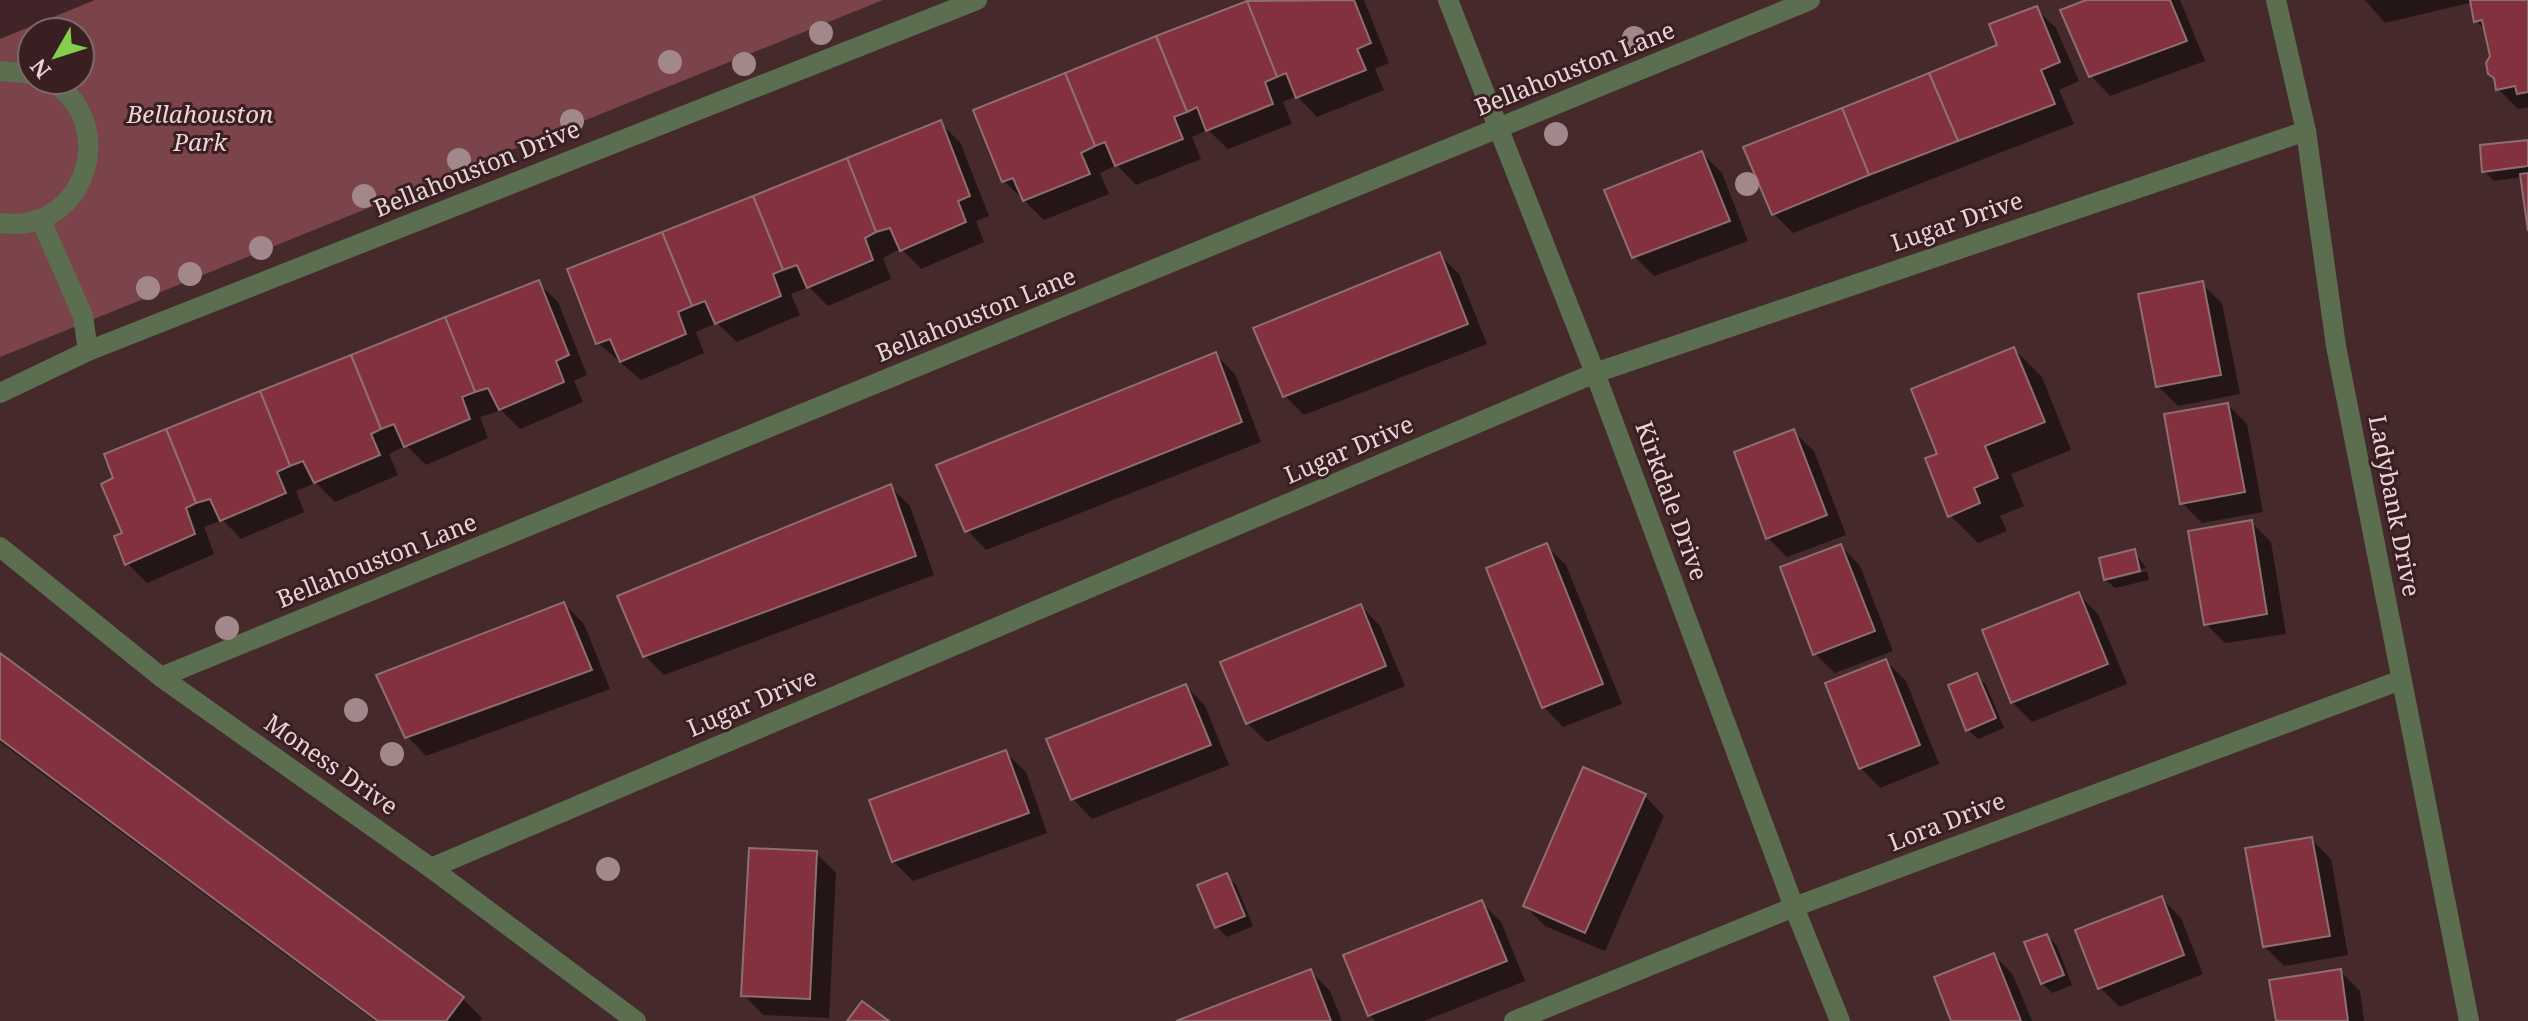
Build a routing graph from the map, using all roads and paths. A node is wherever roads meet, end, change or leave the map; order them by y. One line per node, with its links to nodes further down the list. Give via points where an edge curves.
1 (977, 0): 10 (street, Bellahouston Drive)
2 (1448, 0): 6 (street, Kirkdale Drive)
3 (1810, 0): 6 (street, Bellahouston Lane)
4 (2276, 0): 7 (street, Ladybank Drive)
5 (69, 96): 8 (street, via 90,140 81,185 63,207)
6 (1498, 128): 11 (street, Kirkdale Drive); 14 (street, Bellahouston Lane)
7 (2306, 131): 11 (street, Lugar Drive); 15 (street, Ladybank Drive, via 2336,346)
8 (41, 220): 9 (street); 10 (street, via 83,316)
9 (0, 223)
10 (88, 351): 12 (street, Bellahouston Drive)
11 (1595, 373): 16 (street, Lugar Drive); 17 (street, Kirkdale Drive)
12 (0, 393)
13 (0, 547): 14 (street, Moness Drive)
14 (161, 677): 16 (street, Moness Drive)
15 (2401, 680): 17 (street, Lora Drive); 21 (street, Ladybank Drive)
16 (431, 868): 18 (street, Moness Drive)
17 (1794, 907): 19 (street, Lora Drive); 20 (street, Kirkdale Drive)
18 (636, 1021)
19 (1514, 1021)
20 (1840, 1021)
21 (2469, 1021)

